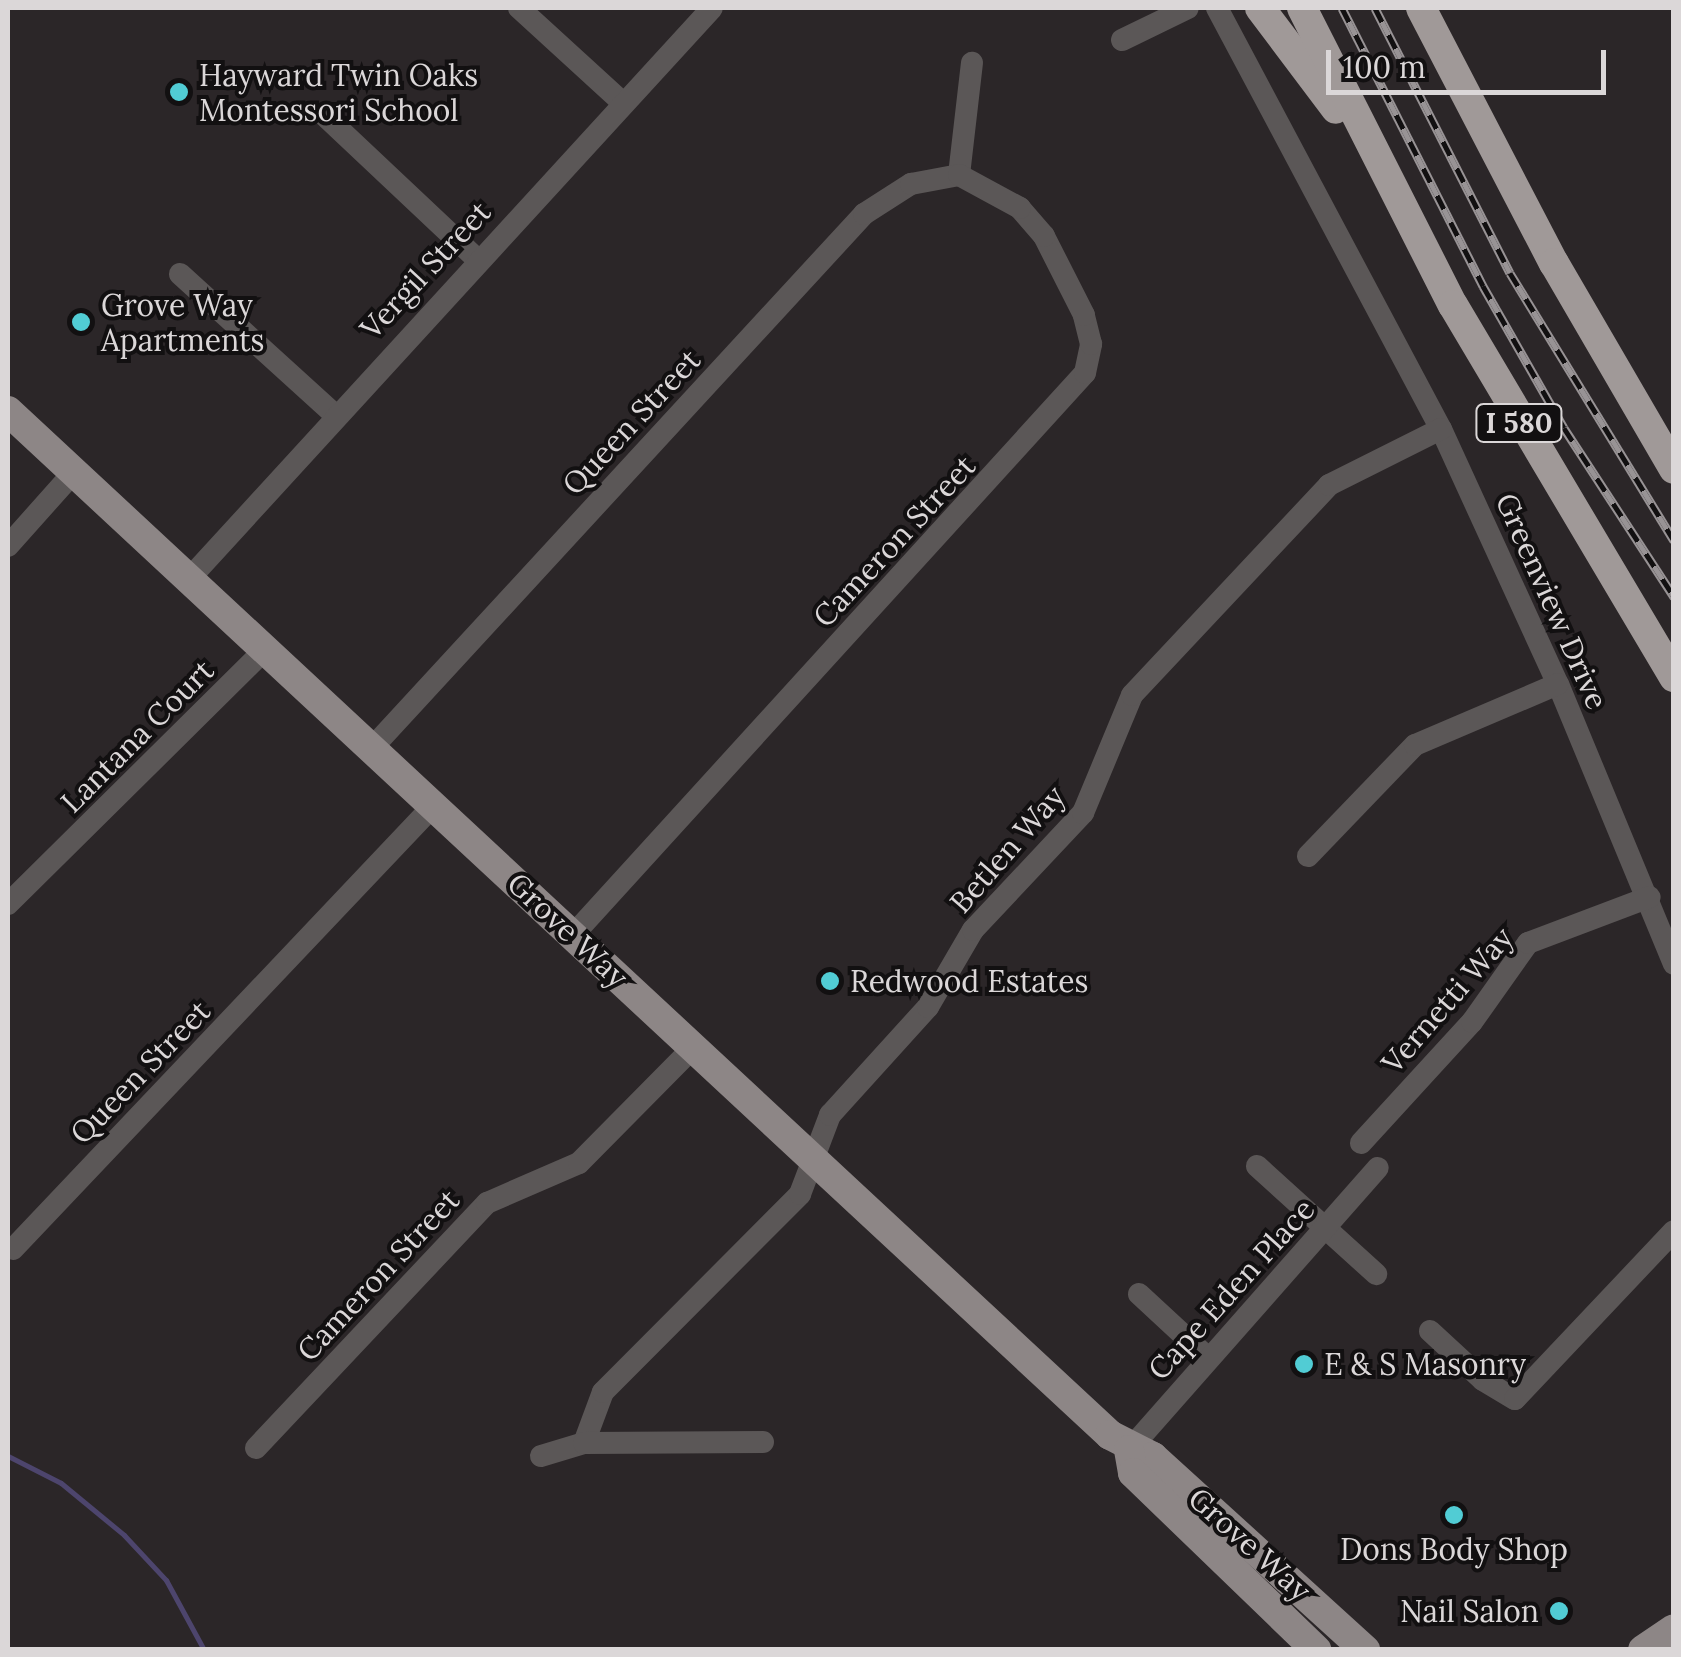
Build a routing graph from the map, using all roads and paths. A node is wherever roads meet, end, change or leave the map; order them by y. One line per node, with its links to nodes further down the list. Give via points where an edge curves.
1 (519, 8): 10 (street)
2 (712, 8): 10 (street, Vergil Street)
3 (1188, 8): 8 (street)
4 (1217, 8): 18 (street, Greenview Drive)
5 (1260, 8): 12 (highway)
6 (1302, 8): 12 (highway, I 580)
7 (1421, 8): 19 (highway, via 1554,263)
8 (1122, 40)
9 (972, 63): 13 (street)
10 (623, 103): 14 (street, Vergil Street)
11 (324, 115): 14 (street)
12 (1376, 161): 24 (highway, I 580, via 1533,448)
13 (959, 175): 26 (street, Queen Street, via 911,184 864,214); 31 (street, Cameron Street, via 1020,208 1044,236 1084,315 1091,344 1085,373)
14 (476, 258): 17 (street, Vergil Street)
15 (180, 274): 17 (street)
16 (8, 411): 20 (main road, Grove Way)
17 (334, 414): 22 (street, Vergil Street)
18 (1441, 429): 25 (street, Greenview Drive); 35 (street, Betlen Way, via 1328,485 1132,695 1084,813 974,930 928,1008 830,1115)
19 (1674, 469)
20 (74, 472): 21 (street); 22 (main road, Grove Way)
21 (8, 546)
22 (188, 579): 23 (main road, Grove Way)
23 (264, 650): 26 (main road, Grove Way); 30 (street, Lantana Court)
24 (1674, 677)
25 (1558, 684): 28 (street, via 1415,745); 29 (street, Greenview Drive)
26 (372, 748): 27 (main road, Grove Way)
27 (434, 805): 31 (main road, Grove Way); 40 (street, Queen Street)
28 (1308, 856)
29 (1650, 897): 32 (street, Greenview Drive); 34 (street, Vernetti Way, via 1528,943 1472,1022)
30 (8, 904)
31 (572, 935): 33 (main road, Grove Way)
32 (1674, 964)
33 (693, 1048): 35 (main road, Grove Way); 47 (street, Cameron Street, via 578,1163 487,1202)
34 (1361, 1143)
35 (813, 1160): 46 (street, Betlen Way, via 800,1194 602,1392); 48 (main road, Grove Way)
36 (1257, 1166): 38 (street)
37 (1378, 1168): 38 (street, Cape Eden Place)
38 (1324, 1229): 41 (street); 44 (street, Cape Eden Place)
39 (1674, 1231): 43 (street, via 1516,1399)
40 (13, 1249)
41 (1376, 1274)
42 (1139, 1294): 44 (street)
43 (1430, 1331)
44 (1208, 1358): 48 (street, Cape Eden Place)
45 (763, 1442): 46 (street)
46 (584, 1443): 49 (street)
47 (256, 1448)
48 (1129, 1450): 51 (main road, Grove Way, via 1133,1473); 52 (main road, Grove Way, via 1153,1457)
49 (541, 1456)
50 (1674, 1629): 53 (main road)
51 (1316, 1650)
52 (1365, 1650)
53 (1643, 1650)

